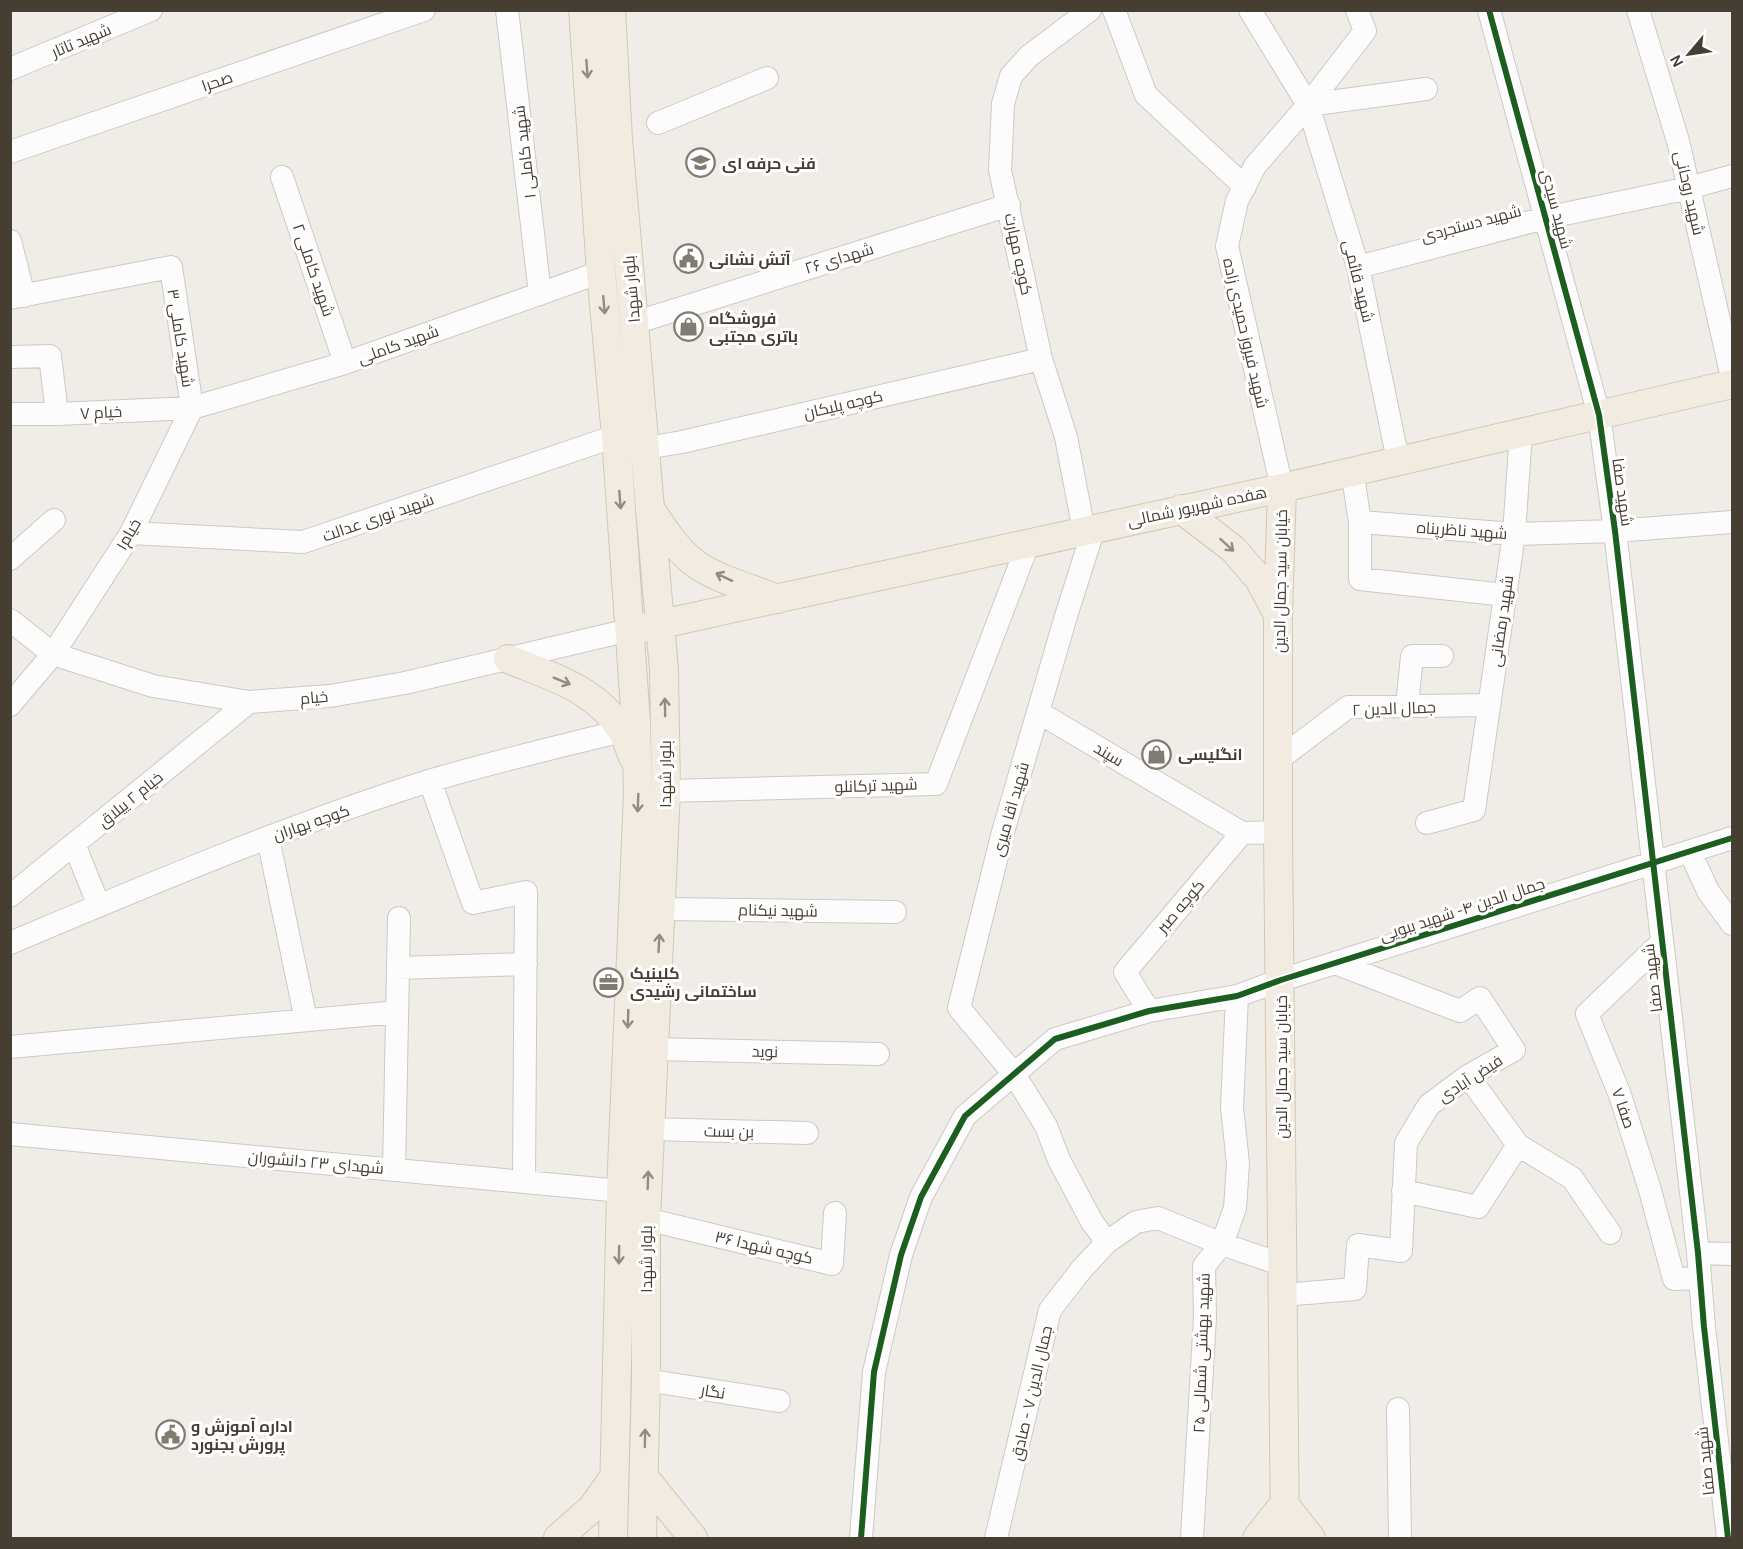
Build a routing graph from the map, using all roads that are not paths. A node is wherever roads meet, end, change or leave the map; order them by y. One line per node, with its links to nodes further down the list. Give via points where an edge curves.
1 (151, 10): 12 (street, شهید تاتار)
2 (424, 10): 17 (street, صحرا)
3 (507, 10): 27 (street, شهید کاملی ۱)
4 (584, 10): 26 (main road, بلوار شهدا, one-way to 26)
5 (611, 10): 29 (main road, بلوار شهدا)
6 (1090, 10): 22 (street, کوچه مهارت, via 1029,56 1011,76 1004,104 1000,170)
7 (1114, 10): 20 (street, via 1146,95)
8 (1250, 10): 15 (street, شهید قائمی)
9 (1357, 10): 15 (street, شهید فیروز حمیدی زاده, via 1365,31)
10 (1489, 10): 23 (street, شهید سیدی)
11 (1638, 10): 21 (street, شهید روحانی)
12 (10, 69)
13 (767, 78): 16 (street)
14 (1426, 89): 15 (street)
15 (1308, 105): 20 (street, شهید فیروز حمیدی زاده, via 1255,166); 25 (street, شهید قائمی)
16 (658, 123)
17 (10, 152)
18 (1732, 176): 21 (street, شهید دستجردی)
19 (282, 177): 32 (street, شهید کاملی ۲)
20 (1245, 187): 44 (street, شهید فیروز حمیدی زاده, via 1237,201 1227,246)
21 (1689, 188): 23 (street, شهید دستجردی); 33 (street, شهید روحانی)
22 (1009, 205): 29 (street, شهدای ۲۶); 31 (street, کوچه مهارت)
23 (1545, 218): 25 (street, شهید دستجردی); 38 (street, شهید سیدی)
24 (10, 241): 28 (street)
25 (1358, 267): 42 (street, شهید قائمی)
26 (601, 272): 27 (street, شهید کاملی); 40 (main road, بلوار شهدا, one-way to 40)
27 (540, 294): 32 (street, شهید کاملی)
28 (17, 297): 35 (street, شهید کاملی ۳, via 171,267)
29 (634, 323): 41 (main road, بلوار شهدا)
30 (10, 357): 37 (street, via 50,356)
31 (1041, 359): 41 (street, کوچه پلیکان); 50 (street, کوچه مهارت)
32 (345, 363): 35 (street, شهید کاملی)
33 (1732, 377)
34 (1732, 384): 38 (main road, هفده شهریور شمالی)
35 (192, 408): 37 (street, خیام ۷); 52 (street, خیام۱)
36 (10, 414): 37 (street, خیام ۷)
37 (57, 414)
38 (1599, 415): 39 (main road, هفده شهریور شمالی); 51 (street, شهید صفا)
39 (1521, 432): 42 (main road, هفده شهریور شمالی); 53 (street, شهید رمضانی)
40 (616, 436): 52 (street, شهید نوری عدالت, via 303,542); 56 (main road, بلوار شهدا, one-way to 56)
41 (645, 448): 45 (main road, بلوار شهدا)
42 (1398, 460): 43 (main road, هفده شهریور شمالی)
43 (1352, 470): 44 (main road, هفده شهریور شمالی); 48 (street)
44 (1282, 488): 46 (main road, هفده شهریور شمالی); 60 (main road, خیابان سید جمال الدین)
45 (651, 509): 54 (main road, بلوار شهدا); 59 (main road, one-way to 45, via 693,563)
46 (1181, 509): 50 (main road, هفده شهریور شمالی); 60 (main road, one-way to 60, via 1246,564)
47 (54, 520): 57 (street)
48 (1360, 522): 53 (street, شهید ناظرپناه); 58 (street, via 1360,579)
49 (1732, 522): 51 (street, شهید ناظرپناه)
50 (1089, 530): 55 (main road, هفده شهریور شمالی); 71 (street, شهید اقا میری)
51 (1615, 531): 53 (street, شهید ناظرپناه); 84 (street, شهید صفا)
52 (131, 532): 64 (street, خیام۱)
53 (1514, 534): 58 (street, شهید رمضانی)
54 (654, 543): 56 (main road, via 637,551); 62 (main road, بلوار شهدا)
55 (1029, 544): 59 (main road, هفده شهریور شمالی); 76 (street, شهید ترکانلو, via 936,784)
56 (623, 545): 63 (main road, بلوار شهدا)
57 (10, 559)
58 (1505, 595): 69 (street, شهید رمضانی)
59 (778, 599): 62 (main road, هفده شهریور شمالی)
60 (1278, 614): 74 (main road, خیابان سید جمال الدین)
61 (10, 620): 64 (street, خیام)
62 (661, 625): 63 (main road, هفده شهریور شمالی); 72 (main road, بلوار شهدا, one-way to 62)
63 (629, 630): 66 (street, خیام); 73 (main road, بلوار شهدا)
64 (52, 654): 67 (street, خیام, via 153,686); 68 (street, خیام۱)
65 (1442, 656): 70 (street, via 1412,656)
66 (508, 659): 67 (street, خیام, via 373,689); 73 (main road, one-way to 73, via 572,684 601,705)
67 (249, 702): 82 (street, خیام ۲ ییلاق)
68 (10, 705)
69 (1489, 705): 70 (street, جمال الدین ۲); 77 (street, شهید رمضانی, via 1474,810)
70 (1407, 706): 74 (street, جمال الدین ۲, via 1348,707)
71 (1038, 712): 79 (street, سپند); 104 (street, شهید اقا میری, via 958,1008)
72 (665, 744): 73 (main road, via 658,736 647,735); 76 (main road, بلوار شهدا)
73 (632, 746): 75 (street, کوچه بهاران); 112 (main road, بلوار شهدا, one-way to 112, via 638,793)
74 (1279, 759): 78 (main road, خیابان سید جمال الدین)
75 (430, 781): 80 (street, کوچه بهاران); 94 (street, via 472,903 526,892)
76 (666, 791): 87 (main road, بلوار شهدا)
77 (1427, 823)
78 (1278, 832): 79 (street); 96 (main road, خیابان سید جمال الدین)
79 (1242, 833): 99 (street, کوچه صبر, via 1125,972)
80 (268, 838): 86 (street, کوچه بهاران); 100 (street)
81 (1732, 838): 83 (street, جمال الدین ۴- شهید ببویی)
82 (74, 844): 85 (street, خیام ۲ ییلاق); 86 (street)
83 (1690, 852): 84 (street, جمال الدین ۴- شهید ببویی); 90 (street, via 1708,891)
84 (1652, 863): 92 (street, شهید صفا); 93 (street, جمال الدین ۴- شهید ببویی)
85 (10, 896)
86 (99, 906): 91 (street, کوچه بهاران)
87 (661, 909): 88 (street, شهید نیکنام); 102 (main road, بلوار شهدا, one-way to 87)
88 (895, 912)
89 (399, 918): 95 (street)
90 (1732, 924)
91 (10, 943)
92 (1661, 943): 119 (street, شهید صفا); 122 (street, صفا ۷, via 1587,1014 1620,1095 1674,1279)
93 (1335, 963): 96 (street, جمال الدین ۴- شهید ببویی); 105 (street, فیض آبادی, via 1460,1011 1480,998 1515,1050)
94 (526, 964): 95 (street); 111 (street)
95 (398, 968): 98 (street)
96 (1281, 980): 97 (street, جمال الدین ۴- شهید ببویی); 121 (main road, خیابان سید جمال الدین)
97 (1237, 996): 99 (street, جمال الدین ۴- شهید ببویی); 118 (street, ۲۵ شهید بهشتی شمالی, via 1232,1107 1238,1164 1235,1208)
98 (397, 1011): 100 (street); 110 (street)
99 (1149, 1011): 104 (street, جمال الدین ۴- شهید ببویی, via 1055,1039)
100 (306, 1020): 101 (street)
101 (10, 1047)
102 (653, 1049): 103 (street, نوید); 106 (main road, بلوار شهدا)
103 (878, 1054)
104 (1014, 1074): 117 (street, via 1046,1126 1092,1222); 135 (street, جمال الدین ۴- شهید ببویی, via 965,1116 921,1197 900,1255 874,1372)
105 (1467, 1076): 109 (street); 113 (street, فیض آبادی, via 1429,1105 1406,1143)
106 (650, 1129): 107 (street, بن بست); 115 (main road, بلوار شهدا, one-way to 106)
107 (807, 1133)
108 (10, 1134): 110 (street, شهدای ۲۳ دانشوران)
109 (1518, 1145): 113 (street, via 1478,1207); 116 (street, via 1572,1178)
110 (394, 1170): 111 (street, شهدای ۲۳ دانشوران)
111 (524, 1182): 112 (street, شهدای ۲۳ دانشوران)
112 (621, 1191): 127 (main road, بلوار شهدا, one-way to 127)
113 (1403, 1191): 123 (street, فیض آبادی, via 1401,1251 1358,1245 1355,1289)
114 (835, 1213): 115 (street, کوچه شهدا ۳۶, via 832,1263)
115 (646, 1219): 124 (main road, بلوار شهدا)
116 (1610, 1233)
117 (1107, 1242): 118 (street, جمال الدین ۷ - صادق, via 1136,1222 1158,1218); 136 (street, جمال الدین ۷ - صادق, via 1050,1310)
118 (1222, 1244): 121 (street, جمال الدین ۷ - صادق); 137 (street, ۲۵ شهید بهشتی شمالی, via 1204,1266 1205,1317)
119 (1698, 1253): 120 (street); 122 (street, شهید صفا)
120 (1732, 1254)
121 (1282, 1265): 123 (main road, خیابان سید جمال الدین)
122 (1700, 1278): 130 (street, شهید صفا)
123 (1283, 1295): 129 (main road, خیابان سید جمال الدین)
124 (646, 1380): 125 (street, نگار); 128 (main road, بلوار شهدا, one-way to 124)
125 (779, 1401)
126 (1398, 1409): 141 (street)
127 (614, 1477): 131 (main road, via 592,1508); 132 (main road, بلوار شهدا)
128 (644, 1477): 133 (main road, بلوار شهدا); 134 (main road)
129 (1284, 1504): 138 (main road); 139 (main road, خیابان سید جمال الدین); 140 (main road)
130 (1729, 1528)
131 (558, 1539)
132 (613, 1539)
133 (642, 1539)
134 (693, 1539)
135 (861, 1539)
136 (996, 1539)
137 (1192, 1539)
138 (1257, 1539)
139 (1284, 1539)
140 (1311, 1539)
141 (1400, 1539)

